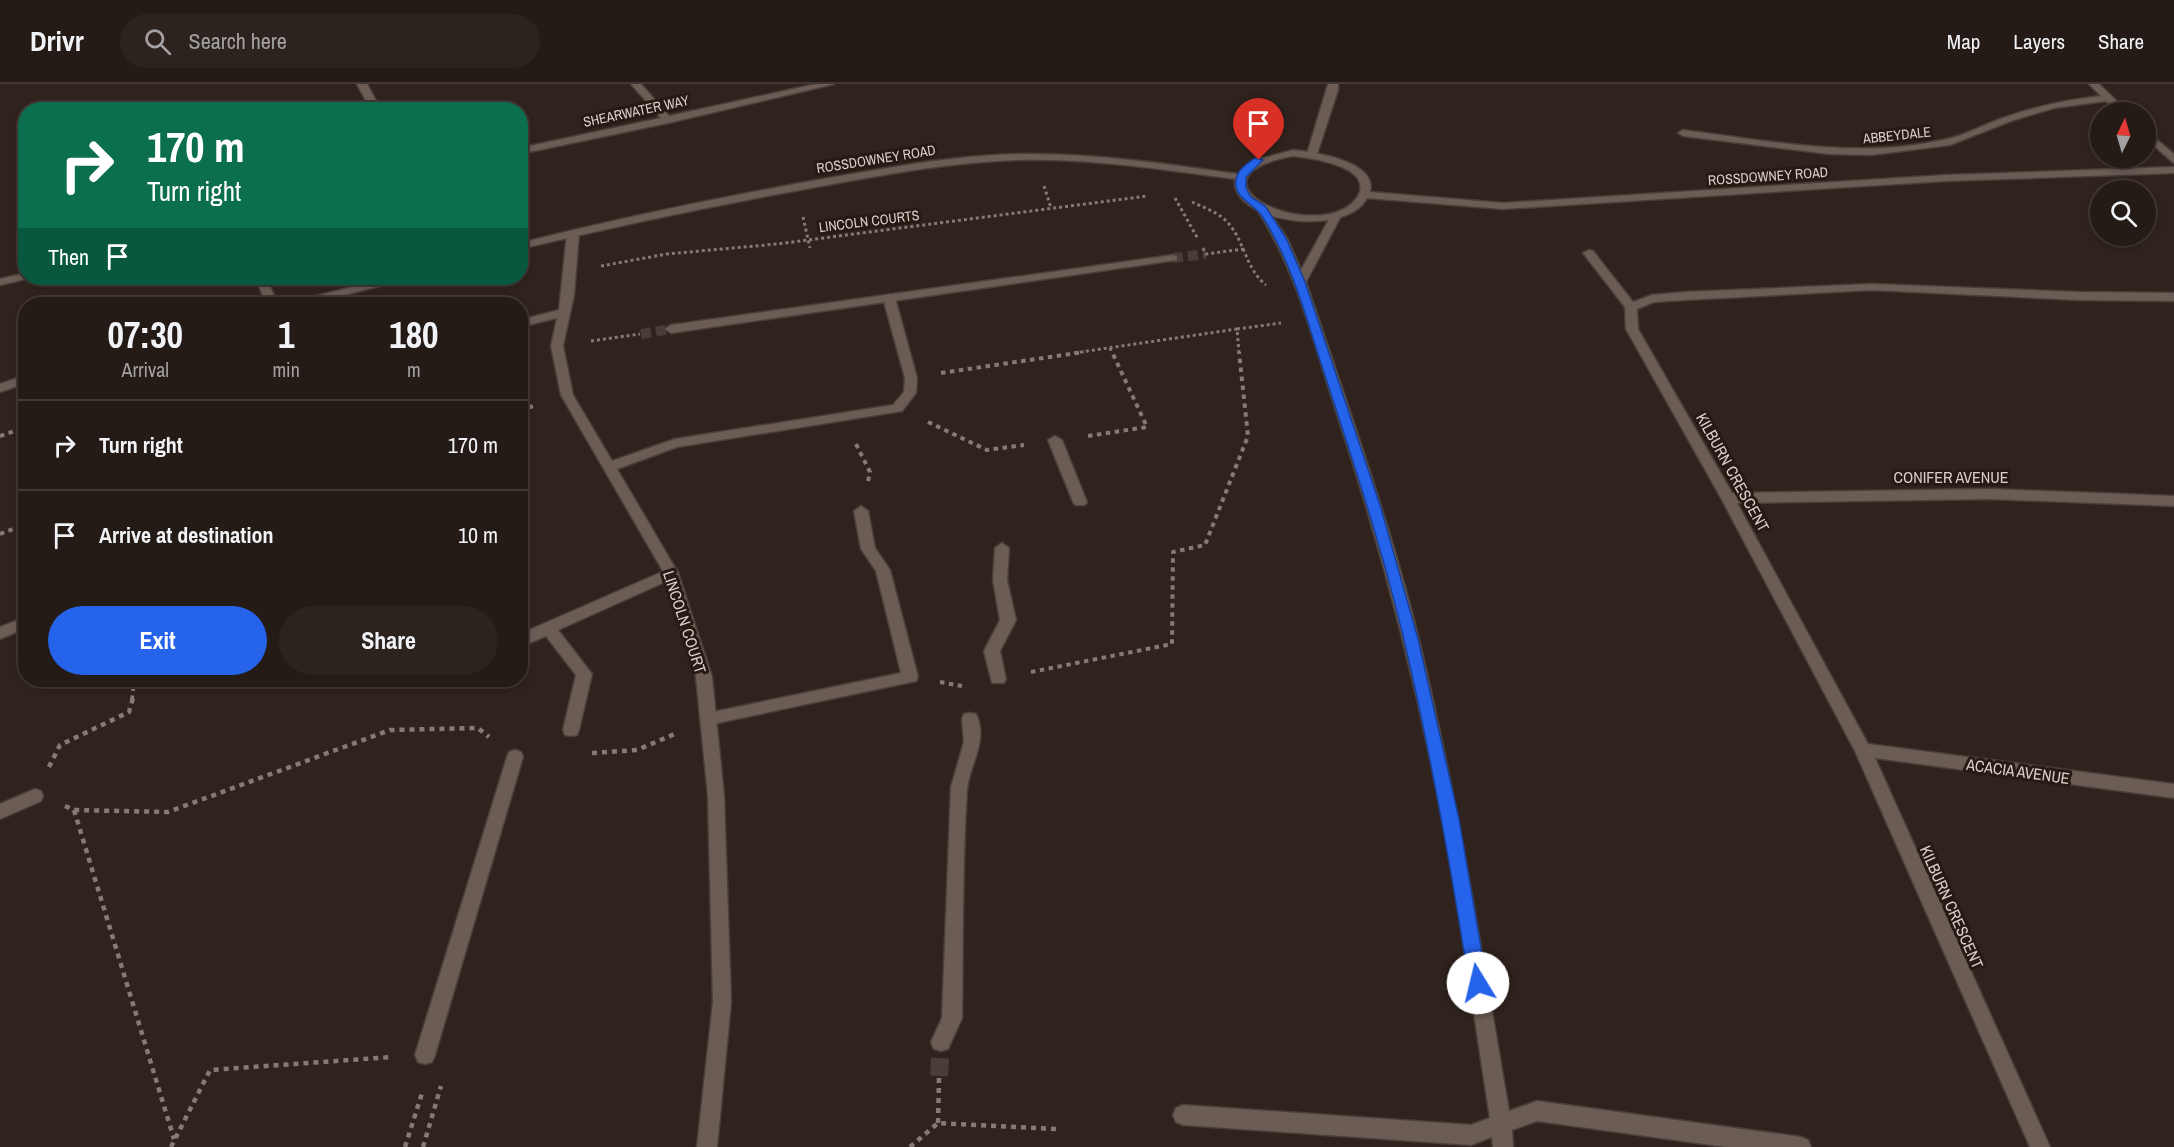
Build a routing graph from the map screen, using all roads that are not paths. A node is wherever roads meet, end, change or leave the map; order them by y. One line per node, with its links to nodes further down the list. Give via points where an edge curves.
1 (362, 84): 7 (street)
2 (636, 84): 9 (street)
3 (829, 84): 9 (street, SHEARWATER WAY)
4 (1333, 84): 13 (street)
5 (2094, 84): 6 (street)
6 (2107, 98): 8 (street); 10 (street, ABBEYDALE, via 2053,105 1950,142 1871,153 1829,152)
7 (371, 102)
8 (2112, 102)
9 (668, 120): 12 (street, SHEARWATER WAY)
10 (1683, 133)
11 (2156, 143): 14 (street)
12 (528, 149)
13 (1312, 154): 16 (street, via 1284,154 1259,160); 17 (street, via 1347,165 1359,174 1365,184)
14 (2174, 160)
15 (2174, 170): 17 (street, ROSSDOWNEY ROAD, via 1946,178 1503,206)
16 (1241, 177): 18 (street, via 1241,188 1248,199); 20 (street, ROSSDOWNEY ROAD, via 1046,157 978,159 745,196)
17 (1365, 195): 19 (street, via 1360,203)
18 (1261, 208): 19 (street, via 1301,218); 26 (street, via 1281,238)
19 (1336, 216): 26 (street)
20 (573, 232): 21 (street, ROSSDOWNEY ROAD); 32 (street, LINCOLN COURT, via 571,274)
21 (528, 244)
22 (1589, 253): 31 (street)
23 (1173, 258): 30 (street)
24 (18, 278): 25 (street)
25 (0, 282)
26 (1300, 282): 61 (street, via 1374,505 1411,639 1451,819)
27 (372, 285): 28 (street)
28 (324, 297)
29 (2174, 297): 31 (street, via 1872,287 1685,296 1652,299)
30 (889, 298): 34 (street); 38 (street, via 911,378 910,393 897,408 675,443)
31 (1631, 307): 39 (street, KILBURN CRESCENT, via 1632,329)
32 (563, 313): 33 (street); 38 (street, LINCOLN COURT, via 557,346 567,395)
33 (528, 322)
34 (671, 329)
35 (18, 382): 36 (street)
36 (0, 388)
37 (1056, 441): 41 (street)
38 (609, 467): 44 (street, LINCOLN COURT)
39 (1728, 498): 40 (street, CONIFER AVENUE, via 1990,494); 53 (street, KILBURN CRESCENT)
40 (2174, 501)
41 (1080, 502)
42 (861, 511): 50 (street, via 868,549 884,570 910,677)
43 (1002, 548): 49 (street, via 1000,579 1008,620 992,651)
44 (671, 573): 46 (street); 50 (street, LINCOLN COURT, via 704,677)
45 (18, 625): 47 (street)
46 (549, 629): 48 (street); 52 (street, via 585,675)
47 (0, 633)
48 (528, 638)
49 (998, 679)
50 (708, 719): 62 (street, LINCOLN COURT, via 716,796 722,1002)
51 (970, 719): 58 (street, via 972,742 959,787 952,1018)
52 (571, 730)
53 (1863, 750): 55 (street, ACACIA AVENUE); 65 (street, KILBURN CRESCENT)
54 (515, 757): 59 (street)
55 (2174, 791)
56 (34, 796): 57 (street)
57 (0, 812)
58 (941, 1042)
59 (428, 1059)
60 (1183, 1114): 61 (street, via 1471,1135)
61 (1501, 1124): 63 (street); 64 (street, via 1537,1111)
62 (707, 1147)
63 (1503, 1147)
64 (1801, 1147)
65 (2040, 1147)

